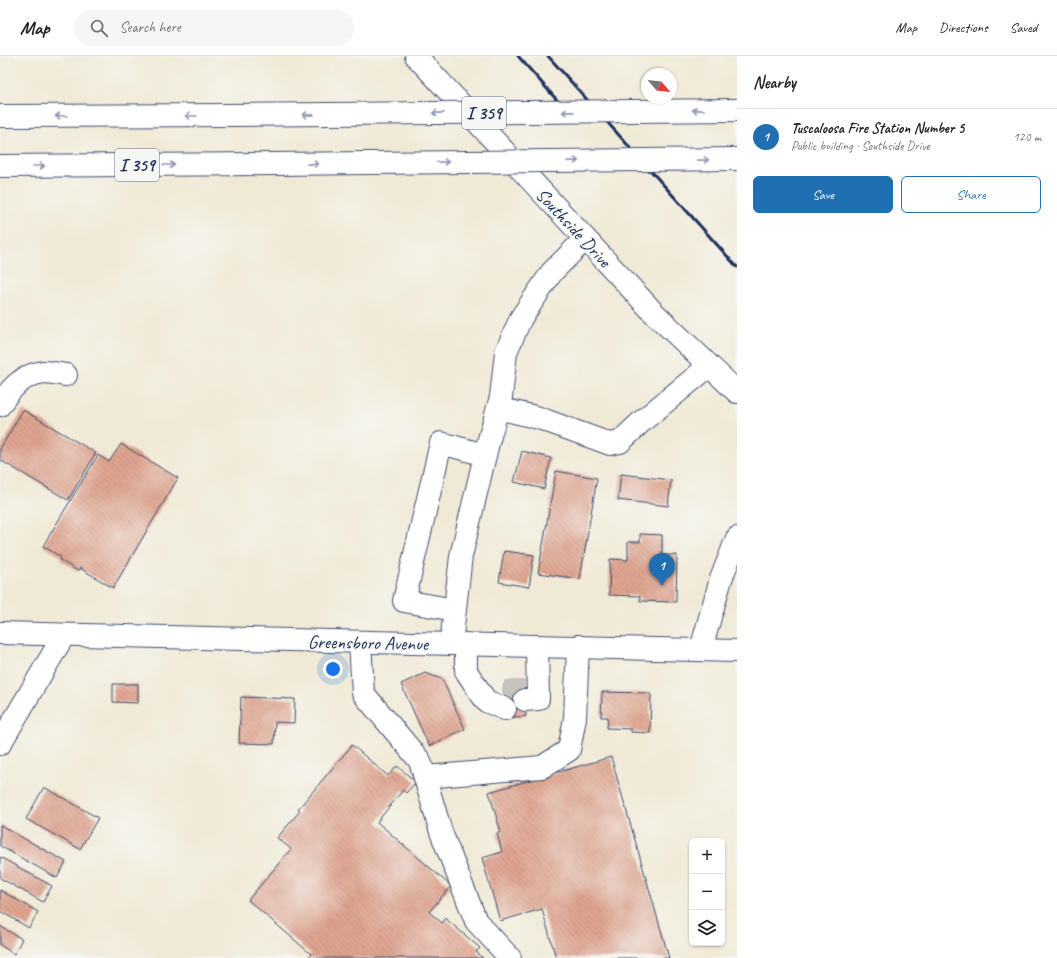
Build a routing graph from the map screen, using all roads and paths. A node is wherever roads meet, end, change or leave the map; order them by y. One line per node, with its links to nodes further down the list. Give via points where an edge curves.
1 (416, 56): 6 (main road, Southside Drive)
2 (737, 110): 3 (main road, I 359, one-way to 3, bridge)
3 (0, 116)
4 (737, 159): 5 (main road, I 359, one-way to 4, bridge)
5 (0, 166)
6 (585, 239): 7 (main road, Southside Drive, via 654,313); 11 (main road, via 552,272 521,318 506,352)
7 (709, 366): 9 (main road, Southside Drive); 11 (main road, via 620,442 610,444 539,418)
8 (66, 375): 10 (main road, via 43,372 22,379)
9 (737, 392)
10 (0, 405)
11 (498, 408): 12 (main road)
12 (485, 455): 14 (main road, via 461,556); 14 (main road, via 441,443 404,602)
13 (737, 538): 21 (main road, via 721,578)
14 (455, 610): 18 (main road)
15 (0, 633): 16 (main road, Greensboro Avenue)
16 (64, 635): 17 (main road, Greensboro Avenue); 23 (main road)
17 (360, 642): 18 (main road, Greensboro Avenue); 24 (main road, via 363,693 420,760)
18 (458, 644): 19 (main road, Greensboro Avenue); 19 (main road, via 466,671 514,700)
19 (537, 646): 20 (main road, Greensboro Avenue)
20 (578, 646): 21 (main road, Greensboro Avenue); 24 (main road, via 575,718 569,750 542,767)
21 (701, 649): 22 (main road, Greensboro Avenue)
22 (737, 650)
23 (0, 744)
24 (425, 777): 25 (main road, via 440,832 476,921)
25 (510, 958)

